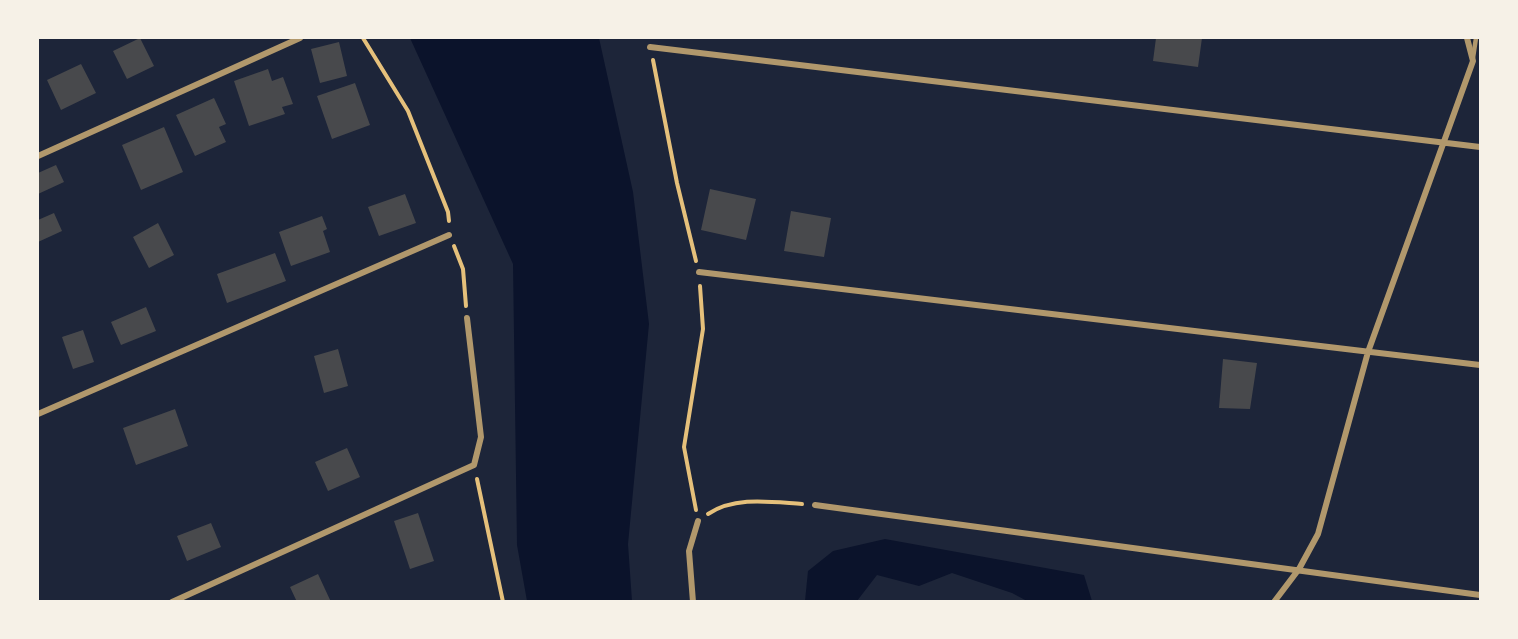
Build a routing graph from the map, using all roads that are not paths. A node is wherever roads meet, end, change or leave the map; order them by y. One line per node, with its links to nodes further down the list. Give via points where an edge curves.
1 (300, 38): 8 (street)
2 (1467, 38): 5 (street)
3 (1476, 38): 5 (lane)
4 (651, 47): 6 (street)
5 (1473, 61): 6 (street)
6 (1442, 144): 7 (street); 12 (street)
7 (1480, 147)
8 (38, 156)
9 (449, 235): 14 (street)
10 (699, 272): 12 (street)
11 (467, 318): 19 (street, via 481,437 474,465)
12 (1368, 352): 13 (street); 17 (street, via 1318,534)
13 (1480, 365)
14 (38, 414)
15 (815, 505): 17 (street)
16 (698, 520): 20 (street, via 689,551)
17 (1299, 569): 18 (street); 21 (street)
18 (1480, 595)
19 (172, 602)
20 (693, 602)
21 (1274, 602)

